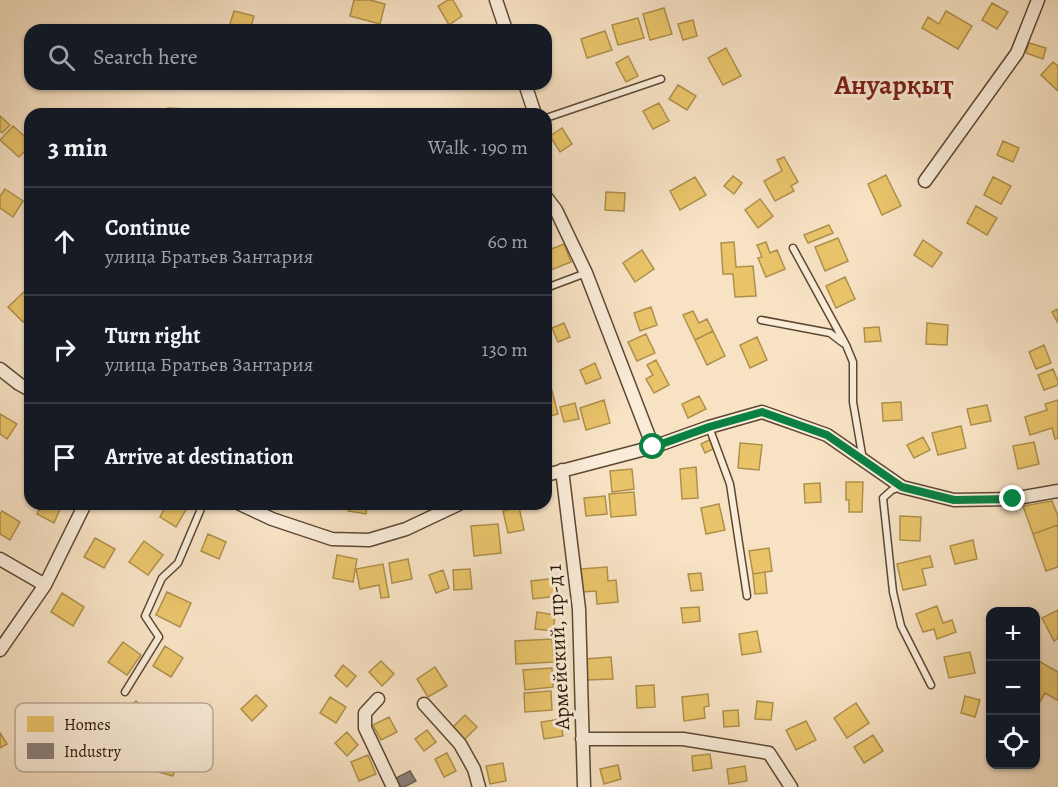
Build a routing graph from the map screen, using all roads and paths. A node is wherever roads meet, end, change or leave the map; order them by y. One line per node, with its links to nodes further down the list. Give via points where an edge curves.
1 (496, 0): 3 (street)
2 (1038, 0): 8 (street, via 1017,53)
3 (504, 24)
4 (661, 79): 7 (lane)
5 (527, 90): 6 (street)
6 (533, 108)
7 (552, 116)
8 (925, 181)
9 (552, 205): 11 (street)
10 (793, 248): 14 (lane)
11 (586, 273): 12 (lane); 18 (street)
12 (552, 286)
13 (761, 320): 14 (lane, via 830,333)
14 (846, 345): 19 (lane, via 853,362 853,402)
15 (0, 369): 16 (street)
16 (24, 387)
17 (709, 427): 18 (street); 19 (street, via 762,412 827,435); 30 (lane, via 730,484)
18 (653, 447): 20 (street)
19 (864, 460): 22 (street)
20 (562, 470): 21 (street); 36 (street, Армейский, пр-д 1, via 579,609)
21 (552, 473)
22 (902, 487): 23 (street, via 954,500 1013,499); 32 (lane, via 883,498 892,592 901,626)
23 (1058, 491)
24 (82, 510): 29 (street)
25 (200, 510): 33 (lane, via 177,563 162,578 145,616 159,637)
26 (253, 510): 27 (street, via 332,539 369,540 406,529)
27 (446, 510)
28 (0, 559): 29 (street)
29 (45, 585): 31 (street)
30 (747, 596)
31 (0, 650)
32 (931, 685)
33 (125, 692)
34 (378, 699): 37 (street, via 365,713 365,728)
35 (424, 704): 38 (street, via 460,744)
36 (582, 739): 39 (street, Армейский, пр-д 1); 40 (street, via 683,740 769,753)
37 (393, 787)
38 (479, 787)
39 (584, 787)
40 (791, 787)

